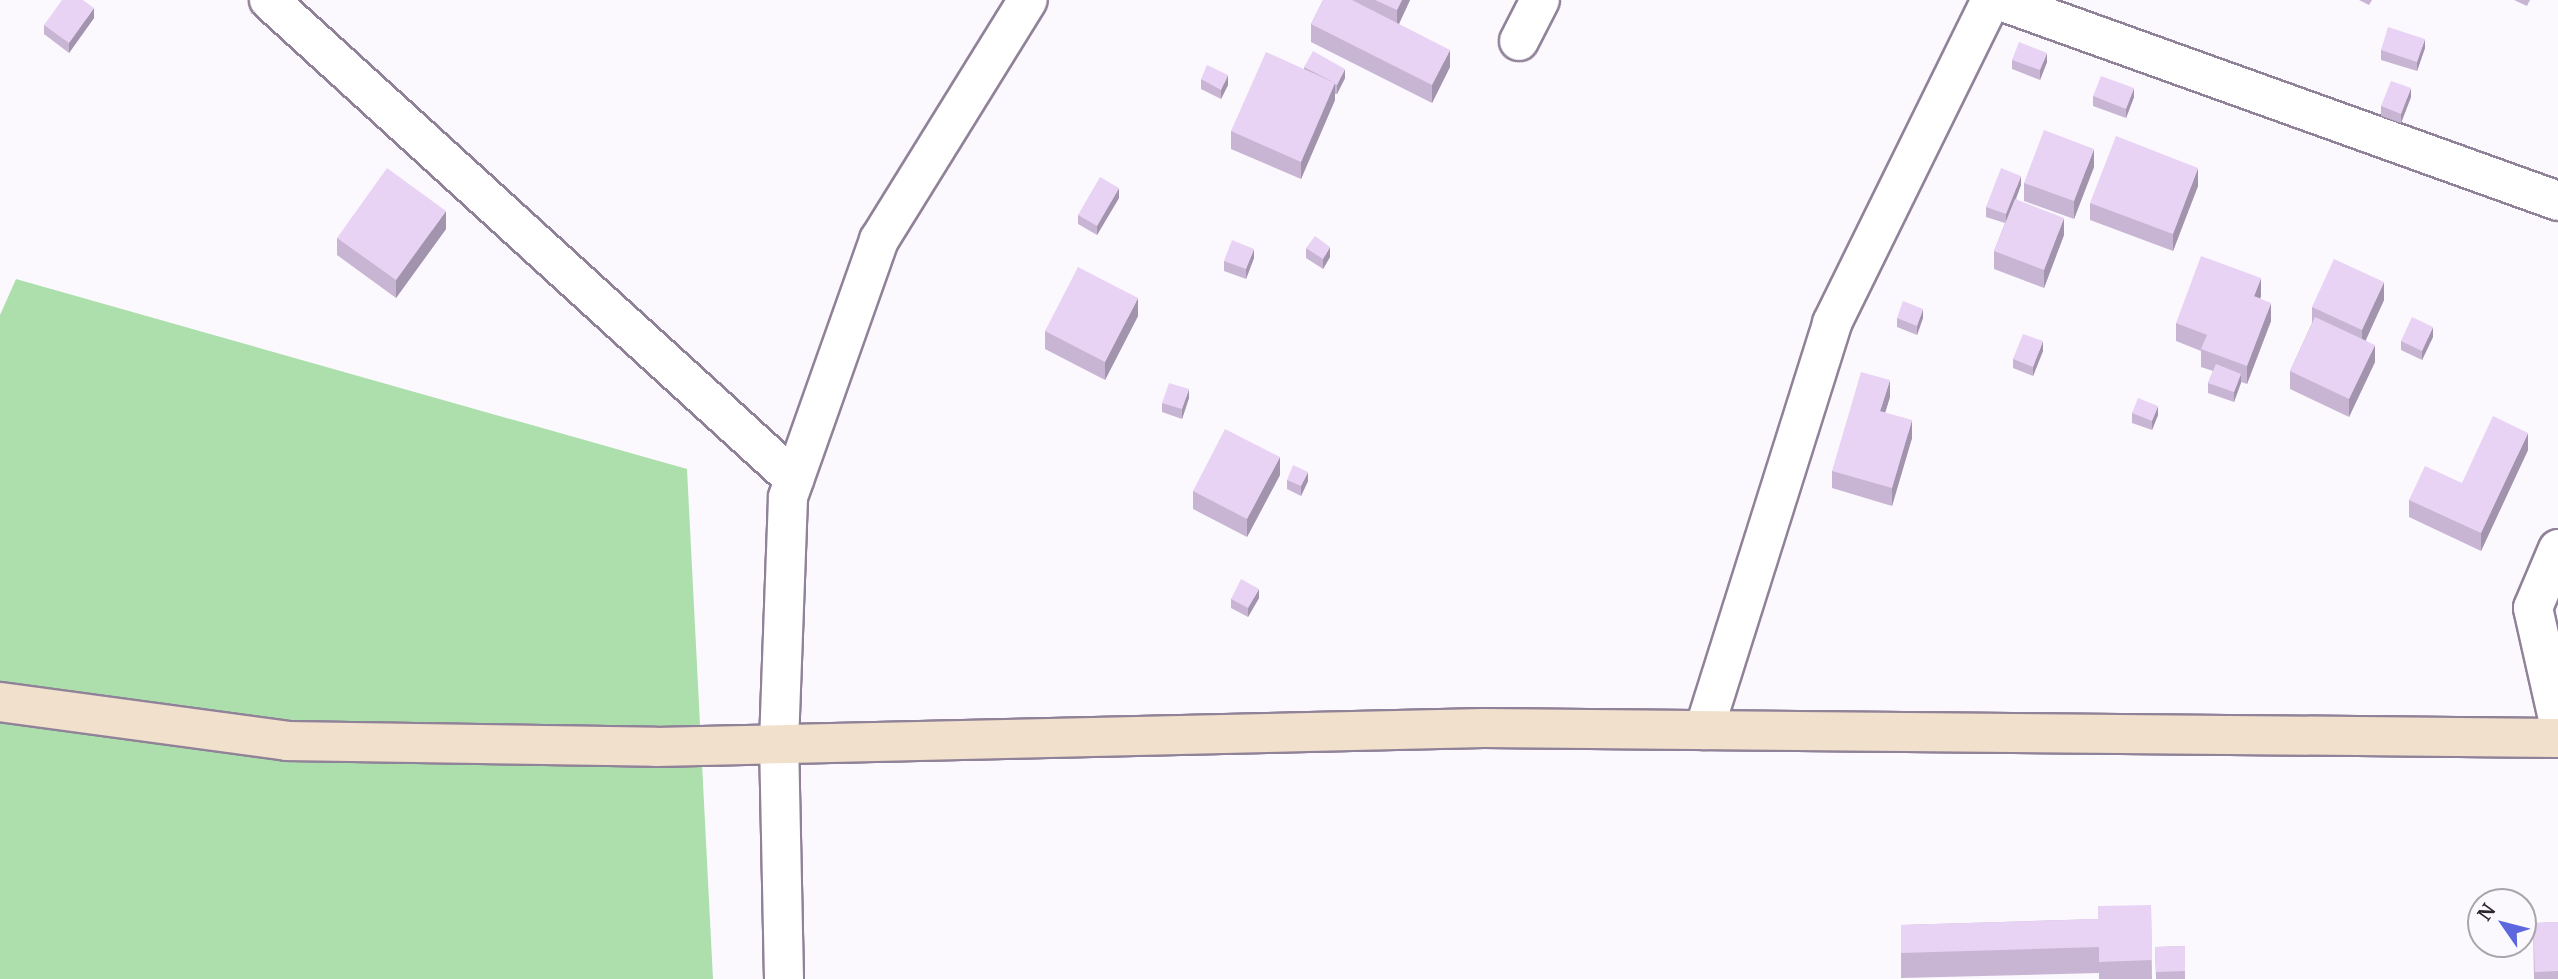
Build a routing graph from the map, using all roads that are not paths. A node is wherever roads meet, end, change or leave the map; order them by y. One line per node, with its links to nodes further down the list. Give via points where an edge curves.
1 (269, 0): 8 (street)
2 (1028, 0): 8 (street, via 879,240)
3 (1540, 0): 6 (street)
4 (1991, 0): 12 (street, via 1832,323)
5 (1998, 0): 7 (street)
6 (1519, 41)
7 (2558, 201)
8 (794, 478): 14 (street, via 788,497)
9 (2558, 549): 11 (street, via 2533,608)
10 (0, 702): 14 (street, via 287,741)
11 (2558, 719)
12 (1704, 730): 13 (street); 14 (street, via 1484,728)
13 (2558, 738)
14 (779, 743): 15 (street)
15 (784, 979)

